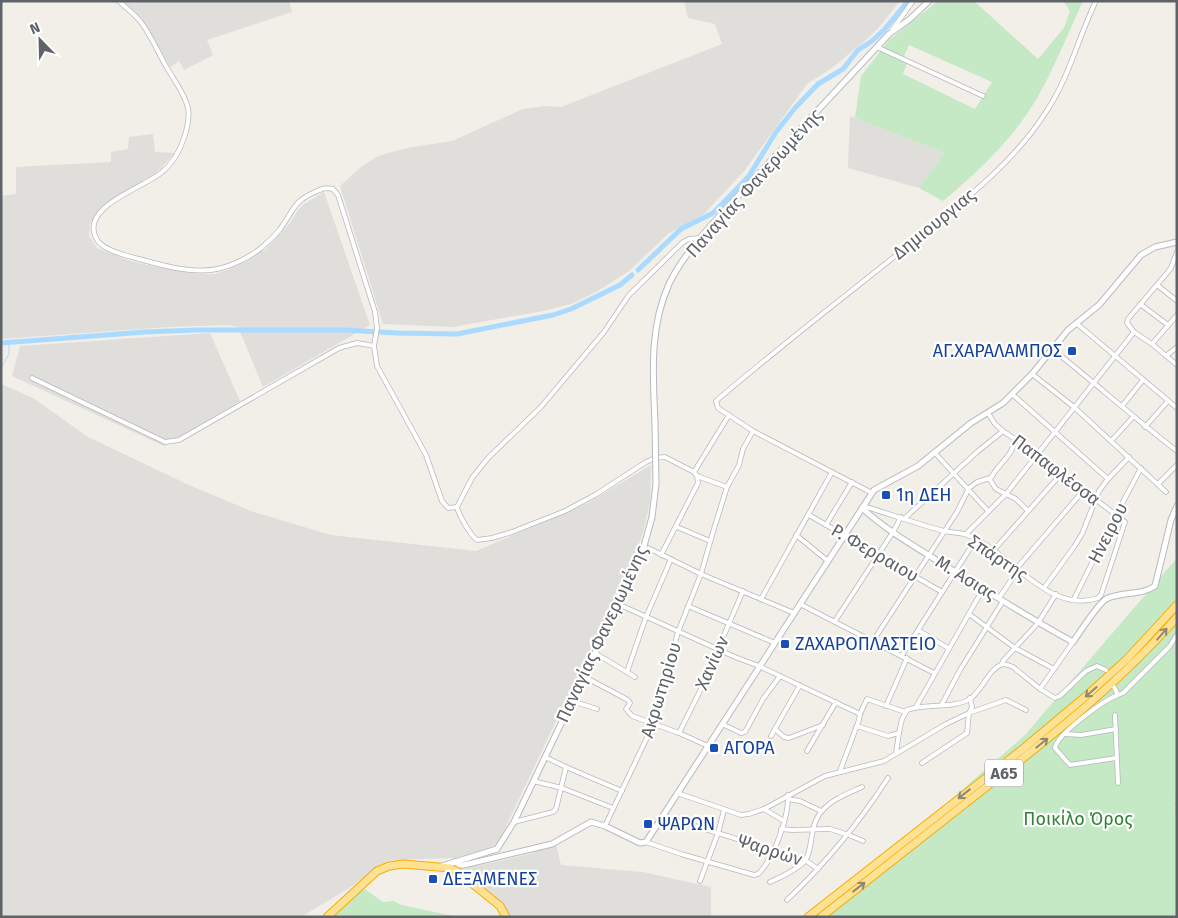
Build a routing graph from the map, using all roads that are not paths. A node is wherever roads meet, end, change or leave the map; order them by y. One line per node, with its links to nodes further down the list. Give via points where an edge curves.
1 (119, 1): 19 (street, via 148,32 182,94 189,118 182,143 162,172 113,201 96,218 93,224 97,241 121,254 163,265 190,270 219,268 261,248 278,232 298,202 324,188 333,189 338,195 375,312 377,334)
2 (913, 1): 5 (street)
3 (929, 1): 5 (street, Παναγίας Φανερωμένης)
4 (1096, 1): 35 (street, Δημιουργιας, via 1058,93 1008,161 716,401 716,406)
5 (891, 32): 6 (street, Παναγίας Φανερωμένης)
6 (877, 47): 7 (street); 8 (street, Παναγίας Φανερωμένης)
7 (983, 96)
8 (700, 238): 66 (street, via 683,242 634,290 604,332 540,408 488,458); 82 (street, Παναγίας Φανερωμένης, bridge, via 670,283 661,308 654,346 656,484)
9 (1177, 242): 15 (street, via 1155,246 1146,252 1099,304)
10 (1177, 252): 11 (street, via 1171,268)
11 (1157, 285): 12 (street); 13 (street)
12 (1177, 301)
13 (1140, 304): 16 (street); 17 (street, via 1127,323)
14 (1177, 315): 16 (street)
15 (1076, 323): 21 (street); 22 (street)
16 (1168, 326): 18 (street)
17 (1134, 332): 18 (street); 22 (street)
18 (1152, 344): 23 (street)
19 (374, 346): 26 (street, via 357,343 339,348 169,443); 66 (street, via 380,372 426,454 442,501 448,508)
20 (1177, 346): 23 (street)
21 (1052, 349): 25 (street); 28 (street)
22 (1115, 356): 27 (street); 28 (street)
23 (1166, 356): 24 (street)
24 (1177, 365)
25 (1032, 374): 29 (street); 32 (street)
26 (32, 378)
27 (1143, 380): 30 (street); 31 (street)
28 (1094, 382): 31 (street); 32 (street)
29 (1012, 394): 34 (street); 40 (street)
30 (1168, 401): 33 (street); 37 (street)
31 (1122, 406): 36 (street)
32 (1074, 407): 40 (street); 42 (street)
33 (1177, 408)
34 (988, 413): 39 (street, Παπαφλέσσα); 44 (street)
35 (729, 415): 38 (street); 49 (street)
36 (1133, 417): 37 (street); 42 (street)
37 (1145, 427): 43 (street)
38 (753, 431): 50 (street); 58 (street, Ακρωτηρίου)
39 (1003, 431): 41 (street, Παπαφλέσσα); 51 (street)
40 (1054, 431): 45 (street); 55 (street)
41 (1015, 439): 45 (street, Παπαφλέσσα); 54 (street, via 1010,454)
42 (1112, 440): 46 (street)
43 (1177, 451)
44 (935, 453): 51 (street); 62 (street)
45 (1037, 454): 52 (street, Παπαφλέσσα); 63 (street)
46 (1129, 457): 48 (street); 55 (street)
47 (1177, 466): 57 (street)
48 (1141, 468): 57 (street); 71 (street, Ηνειρου)
49 (694, 472): 53 (street); 66 (street, via 665,457 655,458 576,506 484,540 477,540 471,535)
50 (832, 472): 56 (street); 70 (street)
51 (954, 474): 59 (street); 72 (street)
52 (1061, 474): 60 (street, Παπαφλέσσα); 69 (street)
53 (697, 476): 58 (street); 74 (street, via 698,483)
54 (990, 478): 59 (street, via 972,485); 63 (street, via 996,489)
55 (1108, 479): 64 (street)
56 (852, 482): 62 (street); 73 (street)
57 (1158, 484): 61 (street)
58 (727, 487): 81 (street, Ακρωτηρίου)
59 (969, 490): 68 (street); 75 (street)
60 (1083, 491): 64 (street, Παπαφλέσσα); 89 (street)
61 (1166, 492)
62 (872, 493): 67 (street)
63 (1006, 494): 68 (street); 69 (street)
64 (1095, 500): 71 (street, Παπαφλέσσα); 93 (street, via 1082,534)
65 (1177, 506): 118 (street, via 1155,586 1104,600)
66 (456, 507)
67 (863, 507): 72 (street, Σπάρτης); 76 (street, Μ. Ασιας); 79 (street)
68 (988, 511): 77 (street)
69 (1028, 511): 83 (street)
70 (808, 515): 73 (street, Ρ. Φερραιου); 78 (street)
71 (1116, 515): 98 (street, Παπαφλέσσα, via 1124,520 1125,525); 101 (street, Ηνειρου)
72 (903, 518): 75 (street, Σπάρτης); 76 (street)
73 (826, 525): 79 (street, Ρ. Φερραιου)
74 (676, 527): 81 (street); 84 (street)
75 (945, 531): 77 (street, Σπάρτης); 86 (street)
76 (893, 532): 85 (street); 86 (street, Μ. Ασιας)
77 (966, 534): 80 (street, Σπάρτης)
78 (796, 535): 88 (street); 99 (street)
79 (844, 536): 85 (street, Ρ. Φερραιου); 88 (street)
80 (976, 539): 83 (street, Σπάρτης); 90 (street)
81 (710, 541): 91 (street, Ακρωτηρίου)
82 (644, 546): 84 (street); 102 (street, Παναγίας Φανερωμένης)
83 (993, 551): 89 (street, Σπάρτης)
84 (661, 554): 87 (street)
85 (878, 555): 92 (street, Ρ. Φερραιου); 110 (street)
86 (929, 555): 90 (street, Μ. Ασιας); 92 (street)
87 (671, 559): 91 (street); 108 (street)
88 (828, 561): 103 (street)
89 (1017, 568): 93 (street, Σπάρτης); 100 (street)
90 (956, 571): 94 (street, Μ. Ασιας); 96 (street)
91 (702, 574): 95 (street); 105 (street, Ακρωτηρίου)
92 (915, 576): 96 (street, Ρ. Φερραιου); 117 (street)
93 (1044, 588): 97 (street, Σπάρτης)
94 (983, 589): 100 (street, Μ. Ασιας); 107 (street)
95 (743, 591): 99 (street); 112 (street, Χανίων)
96 (942, 592): 114 (street)
97 (1056, 594): 101 (street, Σπάρτης); 111 (street)
98 (1101, 595): 101 (street, Σπάρτης, via 1096,599)
99 (761, 599): 106 (street)
100 (1001, 599): 111 (street, Μ. Ασιας); 113 (street)
101 (1074, 599)
102 (618, 604): 108 (street); 123 (street, Παναγίας Φανερωμένης)
103 (800, 604): 106 (street); 110 (street)
104 (1177, 605): 202 (highway, Α65, one-way to 202, via 1127,659 1071,709)
105 (688, 606): 112 (street); 115 (street, Ακρωτηρίου)
106 (794, 613): 119 (street)
107 (969, 614): 113 (street); 120 (street)
108 (646, 617): 115 (street); 130 (street)
109 (1177, 617): 203 (highway, Α65, one-way to 109, via 1089,704 1121,677)
110 (835, 621): 117 (street)
111 (1038, 623): 118 (street, Μ. Ασιας); 121 (street)
112 (729, 624): 119 (street); 122 (street, Χανίων)
113 (986, 628): 121 (street); 142 (street)
114 (918, 630): 120 (street); 124 (street)
115 (678, 632): 122 (street); 152 (street, Ακρωτηρίου)
116 (1177, 636): 138 (street)
117 (873, 641): 124 (street)
118 (1073, 642): 128 (street)
119 (775, 643): 127 (street)
120 (948, 648): 131 (street)
121 (1015, 648): 126 (street); 128 (street)
122 (718, 649): 127 (street); 157 (street, Χανίων)
123 (594, 653): 130 (street); 132 (street, Παναγίας Φανερωμένης)
124 (902, 655): 125 (street)
125 (907, 658): 131 (street); 143 (street)
126 (1002, 664): 137 (street, via 1013,667); 139 (street)
127 (760, 666): 133 (street); 151 (street)
128 (1054, 669): 137 (street)
129 (1106, 670): 137 (street, via 1101,666 1090,668 1058,697)
130 (628, 672): 134 (street)
131 (934, 673): 144 (street)
132 (584, 676): 140 (street, Παναγίας Φανερωμένης); 152 (street, via 628,700 626,709 630,714)
133 (780, 676): 135 (street); 151 (street, via 745,732)
134 (636, 677)
135 (800, 685): 141 (street); 155 (street)
136 (1114, 687): 138 (street)
137 (1040, 689)
138 (1118, 695): 159 (street, via 1107,699)
139 (970, 698): 142 (street); 148 (street, via 972,707)
140 (572, 701): 145 (street); 164 (street, Παναγίας Φανερωμένης)
141 (836, 702): 149 (street); 153 (street)
142 (942, 704): 144 (street)
143 (886, 706): 147 (street); 149 (street, via 866,699)
144 (916, 707): 147 (street)
145 (596, 709)
146 (1026, 710): 148 (street, via 1006,700)
147 (905, 712): 158 (street)
148 (968, 713): 163 (street); 166 (street, via 965,735)
149 (860, 714): 154 (street)
150 (1115, 715): 156 (street)
151 (722, 724): 161 (street)
152 (653, 725): 157 (street); 174 (street, Ακρωτηρίου)
153 (824, 725): 155 (street, via 789,738); 162 (street)
154 (857, 726): 158 (street, via 888,736); 168 (street)
155 (776, 729): 160 (street)
156 (1116, 729): 159 (street, via 1081,735); 165 (street)
157 (679, 733): 161 (street)
158 (899, 733): 163 (street)
159 (1065, 734): 165 (street, via 1055,748 1070,765)
160 (772, 736)
161 (708, 746): 175 (street)
162 (807, 752)
163 (896, 753): 168 (street, via 878,763)
164 (545, 757): 167 (street); 170 (street, Παναγίας Φανερωμένης)
165 (1116, 758): 171 (street)
166 (922, 762)
167 (566, 767): 173 (street); 174 (street)
168 (840, 771): 176 (street, via 820,778)
169 (888, 778): 188 (street)
170 (533, 781): 173 (street); 183 (street, Παναγίας Φανερωμένης)
171 (1118, 783)
172 (862, 787): 180 (street)
173 (562, 788): 177 (street); 183 (street, via 553,812)
174 (622, 791): 177 (street, Ακρωτηρίου)
175 (677, 793): 179 (street); 181 (street)
176 (788, 797): 178 (street); 180 (street); 182 (street)
177 (614, 808): 184 (street, Ακρωτηρίου)
178 (764, 809): 179 (street, via 741,816); 182 (street)
179 (724, 810): 187 (street)
180 (821, 811): 186 (street)
181 (663, 816): 187 (street, Ψαρρών); 190 (street)
182 (784, 821): 185 (street)
183 (514, 822): 194 (street, Παναγίας Φανερωμένης, via 497,849)
184 (605, 826): 190 (street, via 640,843); 194 (street, via 591,822 552,844 464,865)
185 (781, 829): 186 (street); 191 (street)
186 (812, 830): 188 (street, via 830,829); 192 (street)
187 (718, 833): 191 (street, Ψαρρών); 193 (street)
188 (849, 835): 189 (street); 196 (street)
189 (863, 841)
190 (646, 842): 193 (street)
191 (774, 850): 192 (street, Ψαρρών); 193 (street, via 762,871 754,875)
192 (806, 860): 196 (street, Ψαρρών); 198 (street)
193 (707, 861): 197 (street)
194 (455, 862): 195 (street, Παναγίας Φανερωμένης)
195 (441, 866): 200 (highway, via 402,864 383,868); 201 (highway, via 458,872 500,906)
196 (818, 869): 199 (street)
197 (700, 881)
198 (770, 882)
199 (787, 900)
200 (327, 917)
201 (506, 917)
202 (808, 917)
203 (821, 917)

